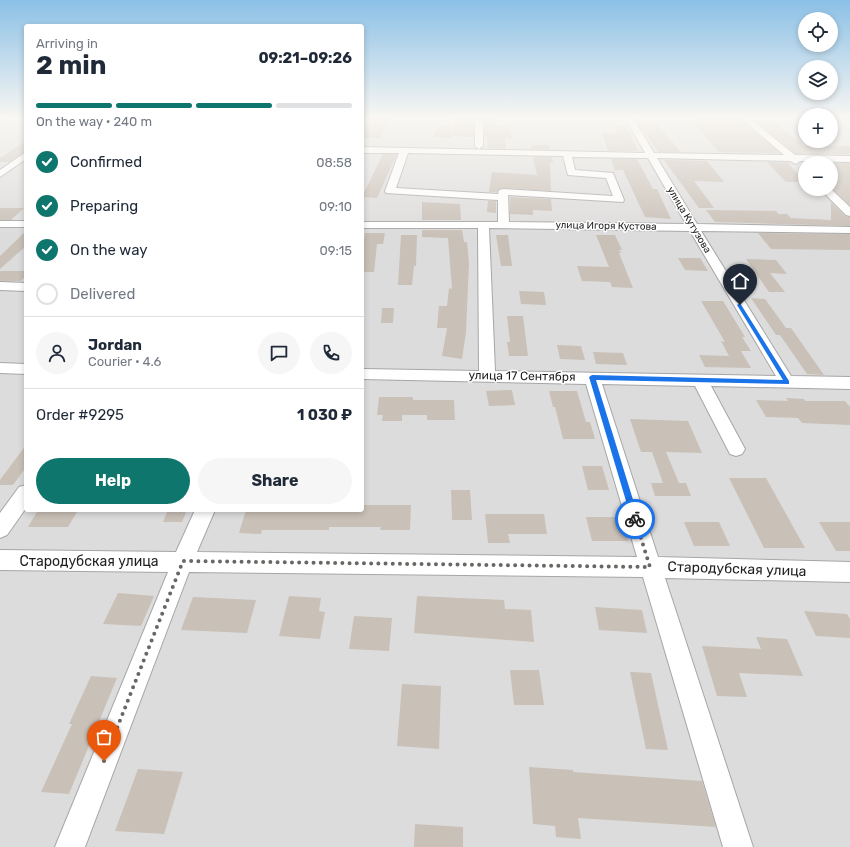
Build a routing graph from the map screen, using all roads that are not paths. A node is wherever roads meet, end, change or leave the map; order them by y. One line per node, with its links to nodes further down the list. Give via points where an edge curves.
1 (23, 158): 9 (street)
2 (402, 158): 11 (street, via 390,190)
3 (568, 158): 11 (street, via 571,173 610,175 619,200 503,192)
4 (653, 158): 18 (street, улица Кутузова)
5 (760, 158): 6 (street)
6 (793, 158): 7 (street); 8 (street)
7 (850, 159)
8 (798, 163)
9 (0, 174)
10 (832, 196): 12 (street)
11 (503, 197): 17 (street)
12 (850, 213)
13 (24, 222): 14 (street)
14 (0, 224)
15 (364, 225): 16 (street, улица Игоря Кустова)
16 (483, 225): 17 (street, улица Игоря Кустова); 25 (street)
17 (504, 225): 18 (street, улица Игоря Кустова)
18 (693, 227): 19 (street, улица Игоря Кустова); 28 (street, улица Кутузова)
19 (850, 230)
20 (0, 286): 21 (street)
21 (24, 287)
22 (24, 366): 23 (street)
23 (0, 368)
24 (364, 374): 25 (street, улица 17 Сентября)
25 (487, 376): 26 (street, улица 17 Сентября)
26 (592, 377): 27 (street, улица 17 Сентября); 36 (street)
27 (700, 380): 28 (street, улица 17 Сентября); 30 (street)
28 (787, 382): 29 (street, улица 17 Сентября)
29 (850, 383)
30 (736, 449)
31 (24, 496): 33 (street)
32 (204, 512): 35 (street)
33 (0, 529)
34 (0, 560): 35 (street, Стародубская улица)
35 (183, 561): 36 (street, Стародубская улица); 38 (street)
36 (650, 567): 37 (street, Стародубская улица); 39 (street)
37 (850, 572)
38 (70, 847)
39 (738, 847)

